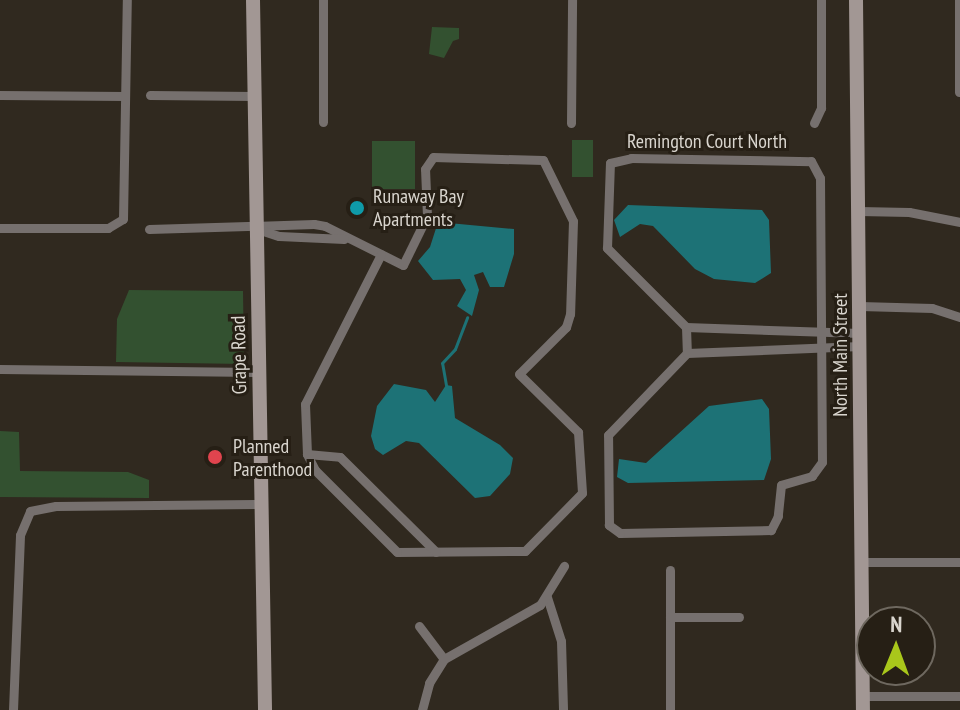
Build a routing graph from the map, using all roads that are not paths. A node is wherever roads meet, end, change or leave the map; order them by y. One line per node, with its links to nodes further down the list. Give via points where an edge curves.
1 (127, 0): 11 (street)
2 (253, 0): 12 (main road, Grape Road)
3 (323, 0): 13 (street)
4 (572, 0): 14 (street)
5 (821, 0): 15 (street, via 821,108)
6 (856, 0): 16 (main road, North Main Street)
7 (959, 0): 8 (street)
8 (959, 92)
9 (0, 95): 11 (street)
10 (150, 95): 12 (street)
11 (125, 96): 18 (street, via 125,207 119,224)
12 (254, 96): 20 (main road, Grape Road)
13 (323, 122)
14 (571, 123)
15 (814, 123)
16 (859, 211): 17 (street, via 909,212); 22 (main road, North Main Street)
17 (960, 222)
18 (0, 228)
19 (149, 229): 20 (street)
20 (257, 229): 21 (street, via 279,236 357,242); 30 (main road, Grape Road)
21 (381, 254): 31 (street, via 305,404); 33 (street, via 403,265 418,239 427,216 425,169 433,157 537,158 549,168 571,211 569,321 519,374 578,432 582,493 525,551)
22 (860, 306): 23 (street, via 932,308); 26 (main road, North Main Street)
23 (960, 317)
24 (686, 327): 25 (street); 25 (street, Remington Court North, via 607,248 610,163 631,158 811,161 820,178); 28 (street)
25 (821, 333): 26 (street); 27 (street)
26 (860, 340): 27 (street); 34 (main road, North Main Street)
27 (821, 346): 28 (street); 28 (street, via 821,467 812,476 781,485 771,530 613,530 605,505 608,435)
28 (687, 353)
29 (0, 369): 30 (street)
30 (259, 372): 32 (main road, Grape Road)
31 (307, 454): 33 (street, via 340,457); 33 (street, via 315,470 397,552)
32 (262, 504): 45 (street, via 56,506 30,511 20,535); 46 (main road, Grape Road)
33 (436, 552)
34 (862, 562): 35 (street); 44 (main road, North Main Street)
35 (960, 562)
36 (564, 566): 38 (street)
37 (670, 570): 39 (street)
38 (547, 597): 42 (street); 48 (street, via 561,641)
39 (670, 617): 40 (street); 49 (street)
40 (739, 617)
41 (419, 626): 42 (street)
42 (444, 659): 47 (street, via 429,683)
43 (960, 696): 44 (street)
44 (863, 703)
45 (13, 710)
46 (265, 710)
47 (422, 710)
48 (563, 710)
49 (670, 710)

